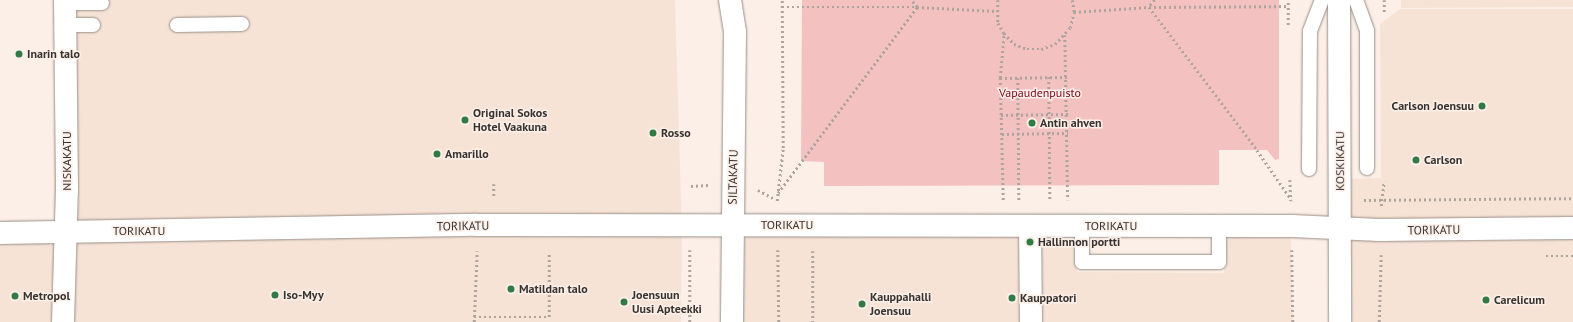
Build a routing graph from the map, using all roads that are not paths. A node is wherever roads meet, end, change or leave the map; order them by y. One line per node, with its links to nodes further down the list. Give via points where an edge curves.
1 (730, 0): 12 (street, SILTAKATU)
2 (742, 0): 12 (street, SILTAKATU)
3 (1322, 0): 14 (lane, via 1310,31)
4 (1339, 0): 19 (street, KOSKIKATU)
5 (1356, 0): 13 (lane, via 1367,31)
6 (65, 2): 7 (lane); 9 (street, NISKAKATU)
7 (102, 3)
8 (242, 24): 11 (lane)
9 (66, 25): 10 (lane); 22 (street, NISKAKATU)
10 (93, 25)
11 (177, 25)
12 (736, 32): 15 (street, SILTAKATU)
13 (1367, 168)
14 (1309, 169)
15 (732, 225): 18 (street, TORIKATU, via 778,235); 22 (street, TORIKATU, via 477,226); 24 (street, SILTAKATU)
16 (1082, 226): 17 (street, TORIKATU); 17 (lane, via 1082,262 1219,262); 18 (street, TORIKATU)
17 (1219, 226): 19 (street, TORIKATU)
18 (1030, 227): 25 (street)
19 (1340, 228): 20 (street, TORIKATU); 26 (street, KOSKIKATU)
20 (1573, 228)
21 (0, 233): 22 (street, TORIKATU)
22 (65, 233): 23 (street, NISKAKATU)
23 (63, 322)
24 (732, 322)
25 (1031, 322)
26 (1340, 322)

